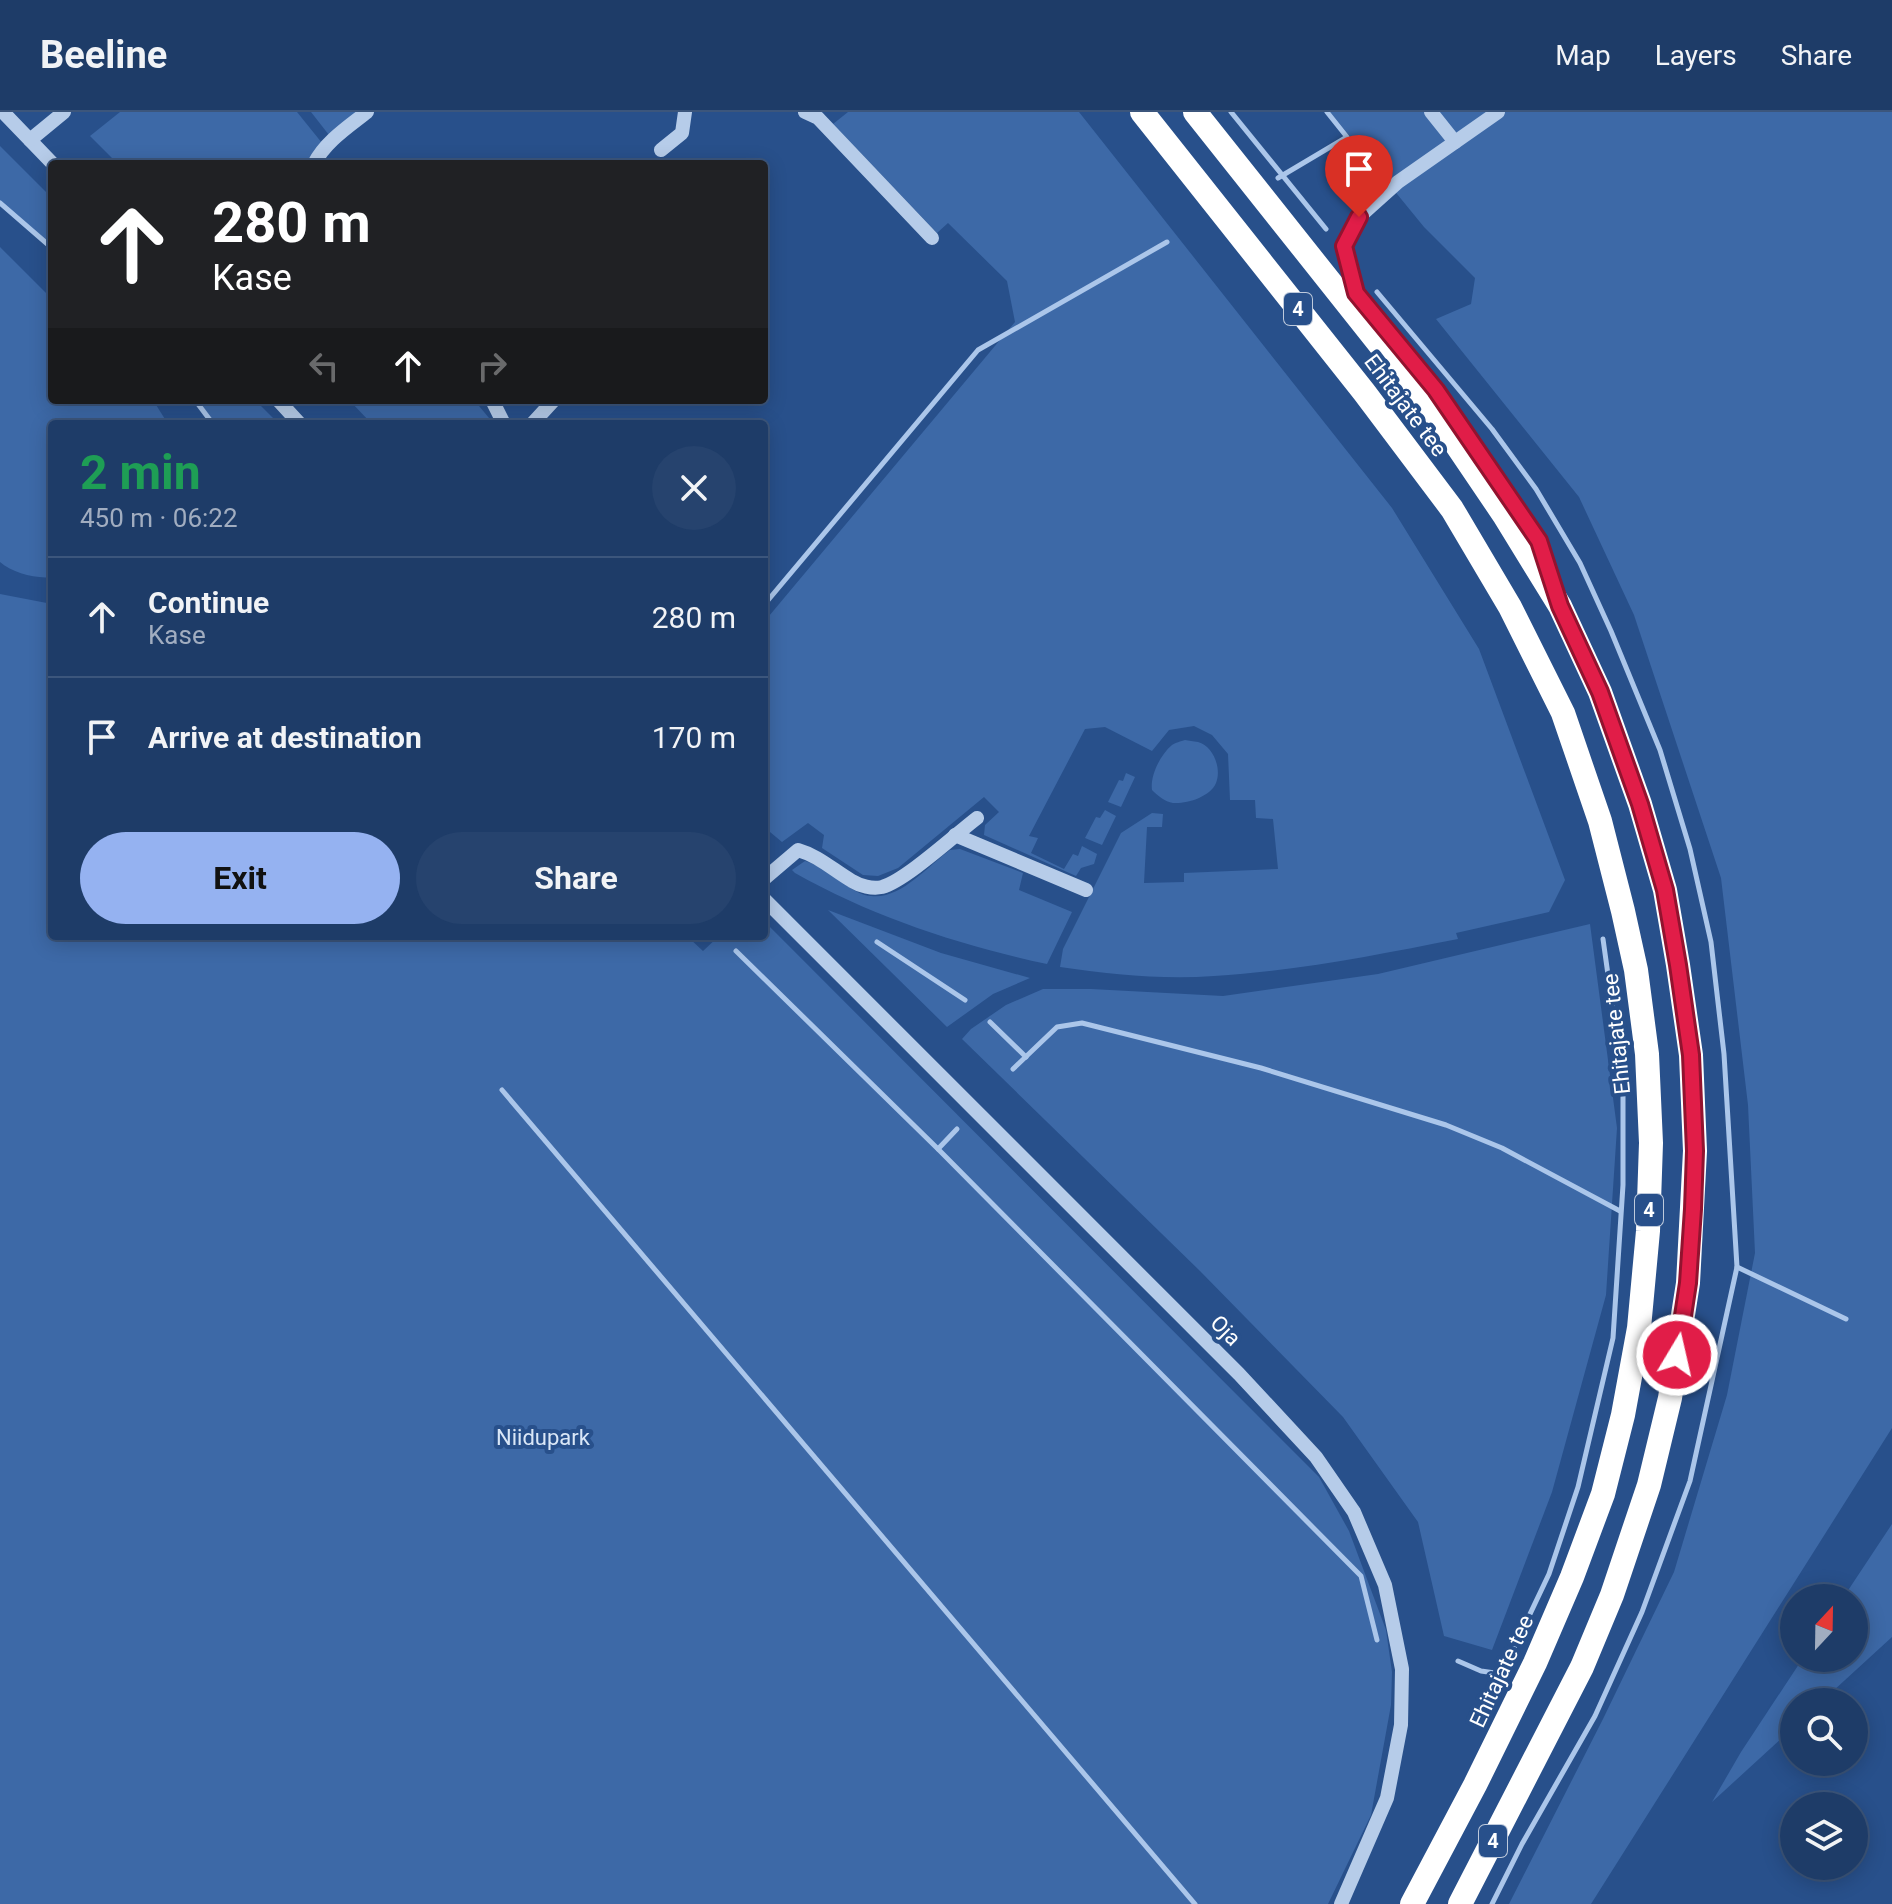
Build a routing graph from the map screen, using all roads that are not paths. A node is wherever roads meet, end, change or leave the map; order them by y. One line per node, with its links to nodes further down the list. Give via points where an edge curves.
1 (3, 112): 10 (street)
2 (64, 112): 10 (street)
3 (367, 112): 14 (street)
4 (685, 112): 12 (street, via 682,133)
5 (805, 112): 15 (street, via 818,118)
6 (1142, 112): 27 (highway, Ehitajate tee / 4, via 1452,509 1510,607 1563,713 1600,821 1636,970 1647,1054 1649,1216 1639,1328 1623,1415 1603,1494 1535,1663)
7 (1195, 112): 20 (highway, Ehitajate tee / 4, via 1439,419)
8 (1431, 112): 11 (street)
9 (1498, 112): 11 (street)
10 (30, 140): 13 (street)
11 (1455, 142): 20 (street, via 1359,217 1344,246 1356,293 1436,390 1539,541)
12 (661, 150)
13 (49, 160)
14 (316, 160)
15 (932, 238)
16 (282, 404): 18 (street)
17 (550, 404): 19 (street)
18 (296, 420)
19 (536, 420)
20 (1560, 606): 28 (highway, Ehitajate tee / 4, via 1600,692 1665,890 1691,1055 1695,1151 1688,1283 1660,1441 1612,1595 1582,1667)
21 (977, 818): 22 (street)
22 (955, 835): 23 (street, via 878,888 852,881 798,850); 24 (street)
23 (768, 876)
24 (1086, 890)
25 (768, 903): 26 (street, Oja, via 1239,1374 1316,1457 1354,1512 1385,1585 1402,1669 1401,1725 1387,1798)
26 (1341, 1904)
27 (1412, 1904)
28 (1460, 1904)

